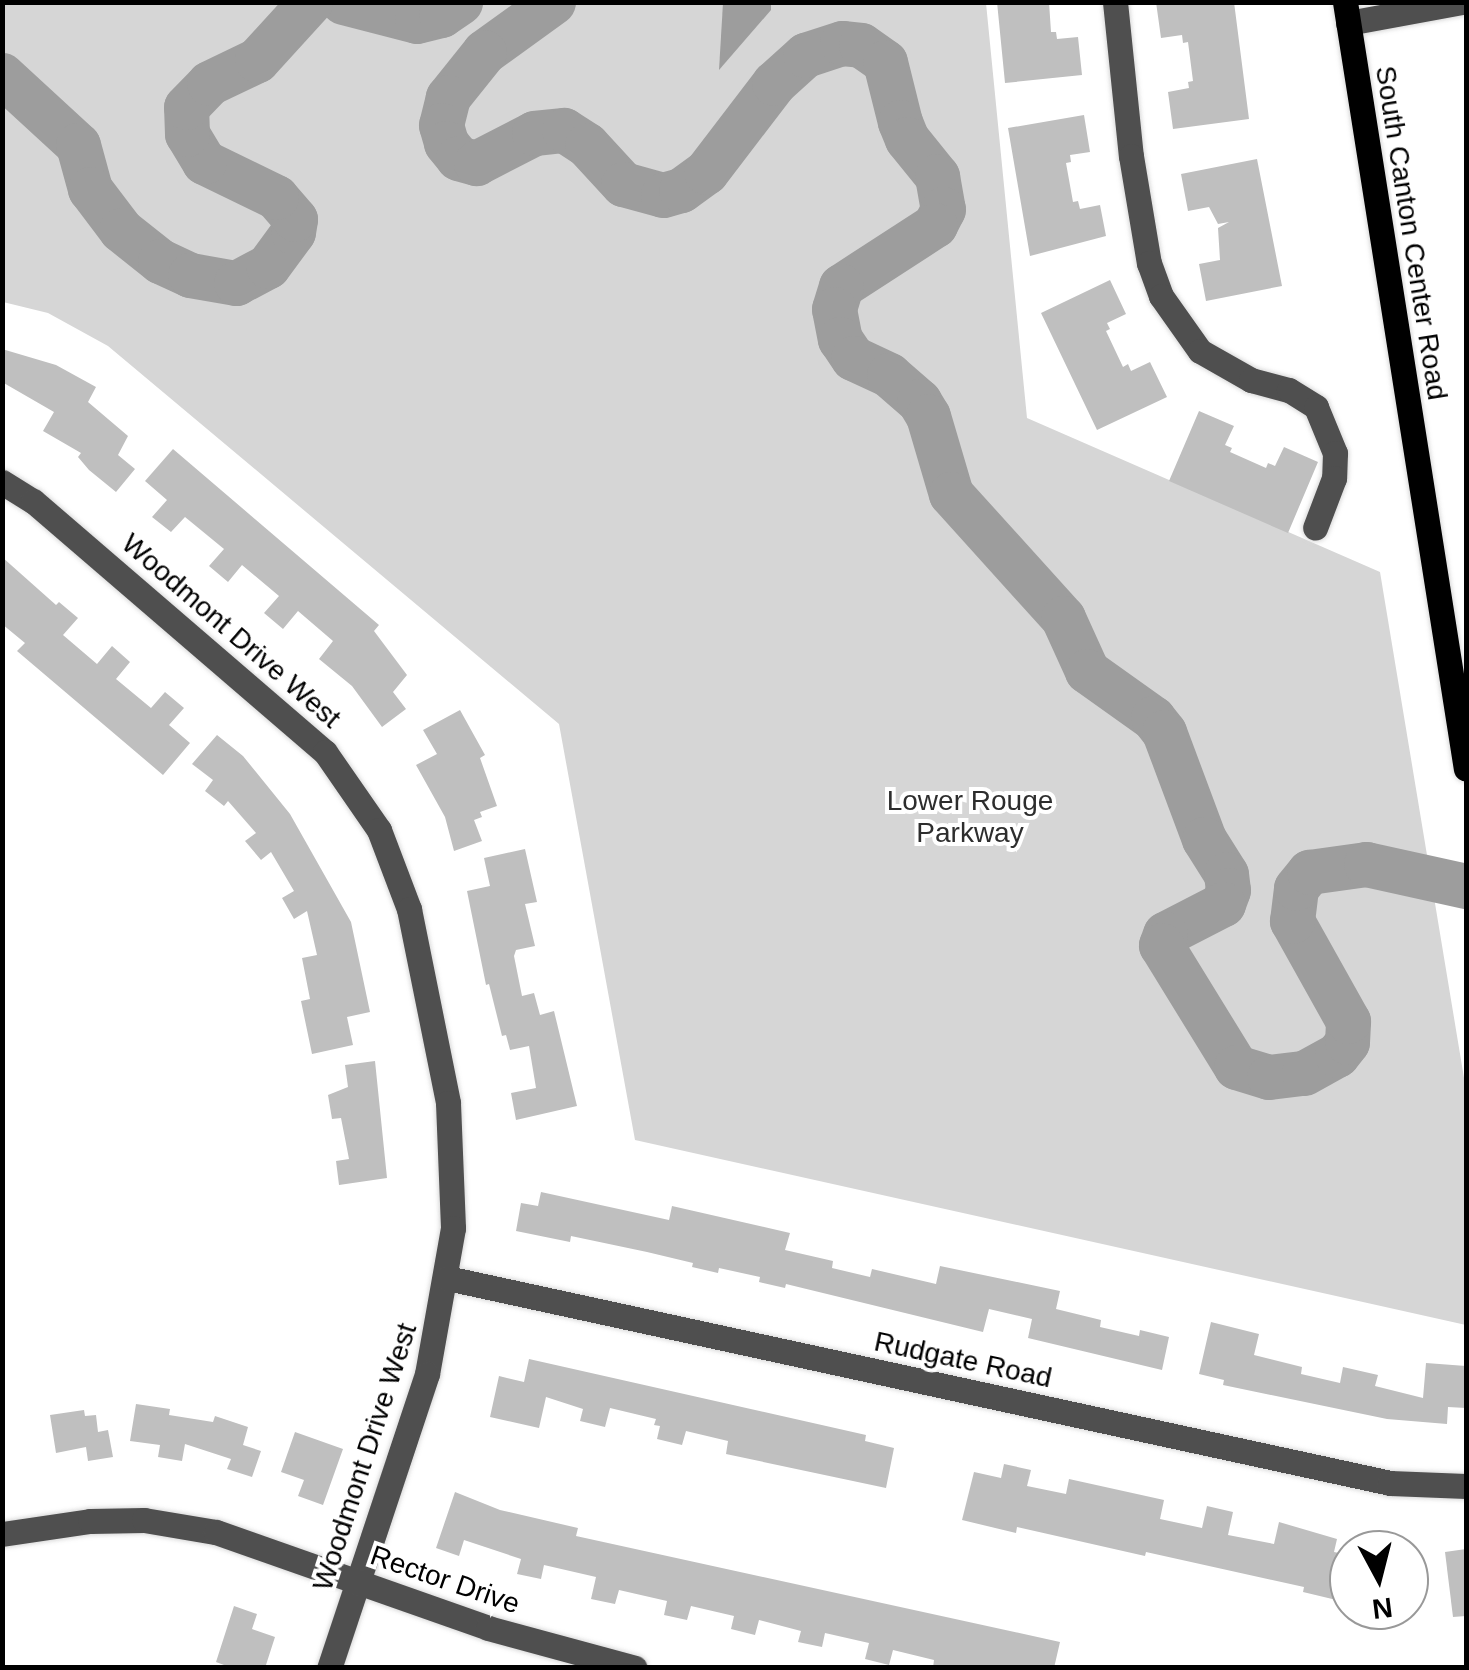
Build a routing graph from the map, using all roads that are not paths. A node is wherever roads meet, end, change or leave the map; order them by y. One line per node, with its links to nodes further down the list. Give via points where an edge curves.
1 (1115, 2): 5 (street, via 1131,156 1160,296 1200,352 1316,407 1335,453 1334,478)
2 (1462, 2): 3 (street)
3 (1346, 12): 6 (main road, South Canton Center Road)
4 (2, 482): 7 (street, Woodmont Drive West, via 33,500 303,730 345,776 380,830 409,909 448,1103 455,1190)
5 (1316, 528)
6 (1466, 769)
7 (448, 1278): 8 (street, Rudgate Road, via 1390,1483); 10 (street, Woodmont Drive West, via 428,1374)
8 (1466, 1486)
9 (2, 1534): 10 (street, Rector Drive, via 90,1521 175,1524)
10 (357, 1581): 11 (street, Woodmont Drive West); 12 (street, Rector Drive, via 488,1628)
11 (329, 1668)
12 (634, 1668)

